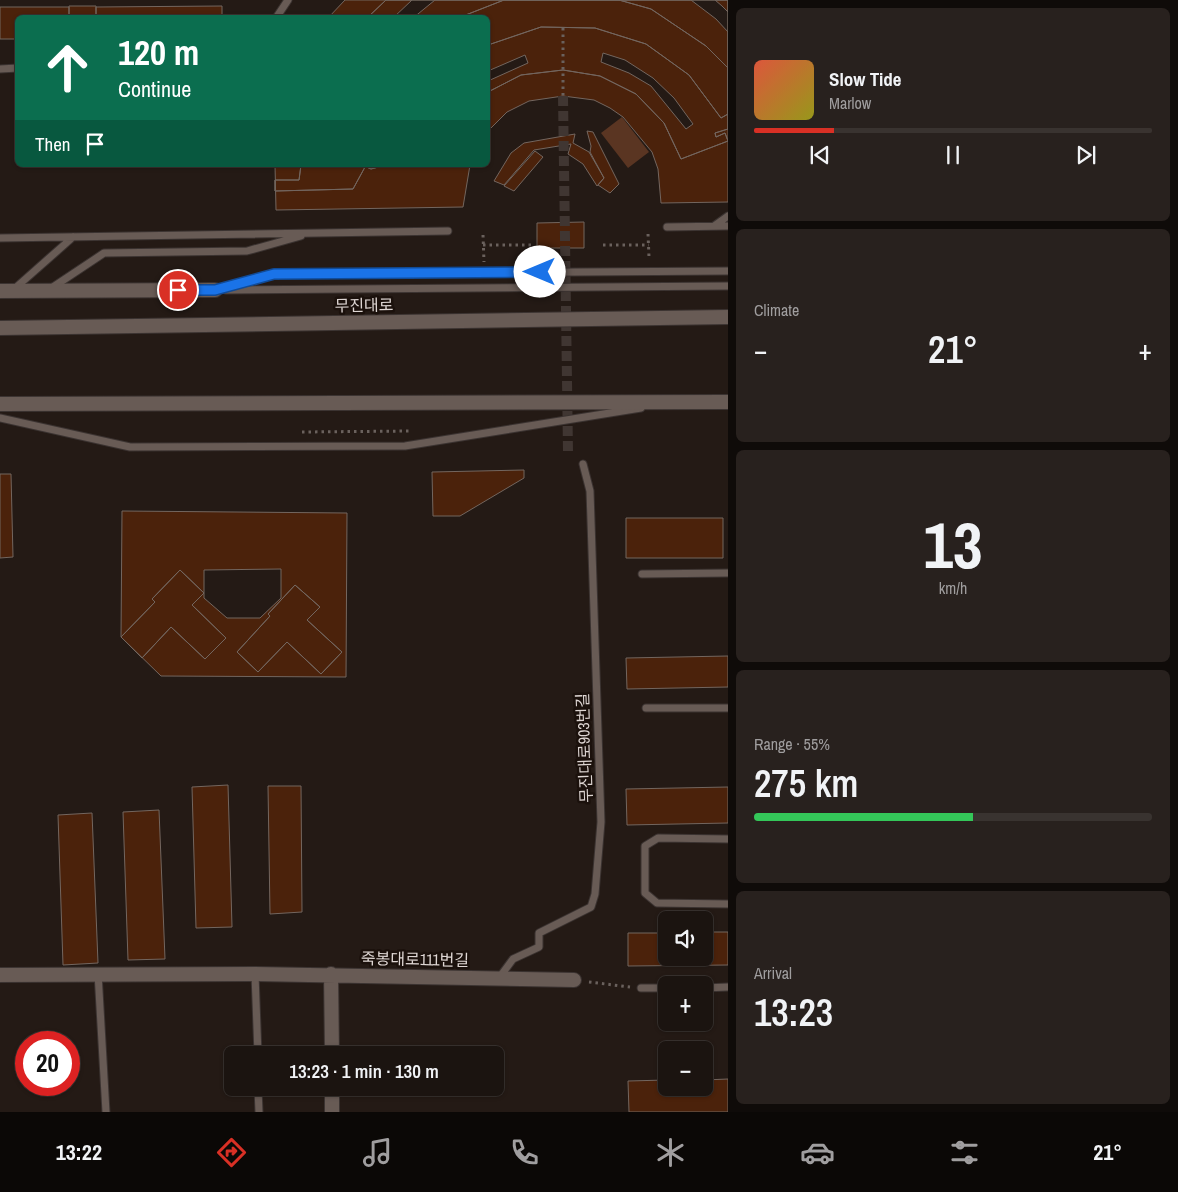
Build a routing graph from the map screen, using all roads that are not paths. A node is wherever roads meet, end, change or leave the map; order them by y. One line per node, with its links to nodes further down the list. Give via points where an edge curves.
1 (288, 0): 2 (lane)
2 (278, 15)
3 (0, 68): 4 (lane)
4 (15, 68)
5 (728, 216): 6 (lane)
6 (712, 226): 7 (lane); 8 (lane)
7 (728, 226)
8 (667, 227)
9 (448, 231): 10 (lane)
10 (311, 233): 11 (lane); 17 (lane, via 246,251 104,253)
11 (73, 237): 12 (lane); 16 (lane)
12 (0, 238)
13 (728, 270): 15 (lane, 무진대로, via 274,274)
14 (728, 286): 15 (lane)
15 (215, 290): 17 (main road)
16 (6, 291): 17 (main road)
17 (48, 291)
18 (728, 317): 19 (main road, 무진대로)
19 (0, 328)
20 (677, 402): 21 (main road); 22 (main road); 23 (lane, via 404,446 130,447)
21 (728, 402)
22 (0, 404)
23 (0, 418)
24 (583, 464): 35 (lane, 무진대로903번길, via 590,491 600,812 595,894 592,906 539,933 539,947 513,958)
25 (728, 573): 26 (lane)
26 (642, 574)
27 (646, 708): 28 (lane)
28 (728, 708)
29 (728, 839): 30 (lane, via 658,838 645,846 644,871 645,893 657,903)
30 (728, 904)
31 (98, 973): 32 (main road, 죽봉대로111번길); 34 (main road, 죽봉대로111번길); 45 (lane)
32 (255, 974): 33 (main road, 죽봉대로111번길); 41 (lane)
33 (331, 974): 35 (main road, 죽봉대로111번길); 42 (main road)
34 (0, 975)
35 (499, 978): 36 (main road, 죽봉대로111번길)
36 (574, 980)
37 (728, 987): 40 (lane)
38 (640, 988): 39 (lane)
39 (658, 988)
40 (713, 988)
41 (258, 1046)
42 (332, 1046)
43 (258, 1096): 46 (lane)
44 (332, 1096): 47 (main road)
45 (106, 1112)
46 (259, 1112)
47 (332, 1112)

